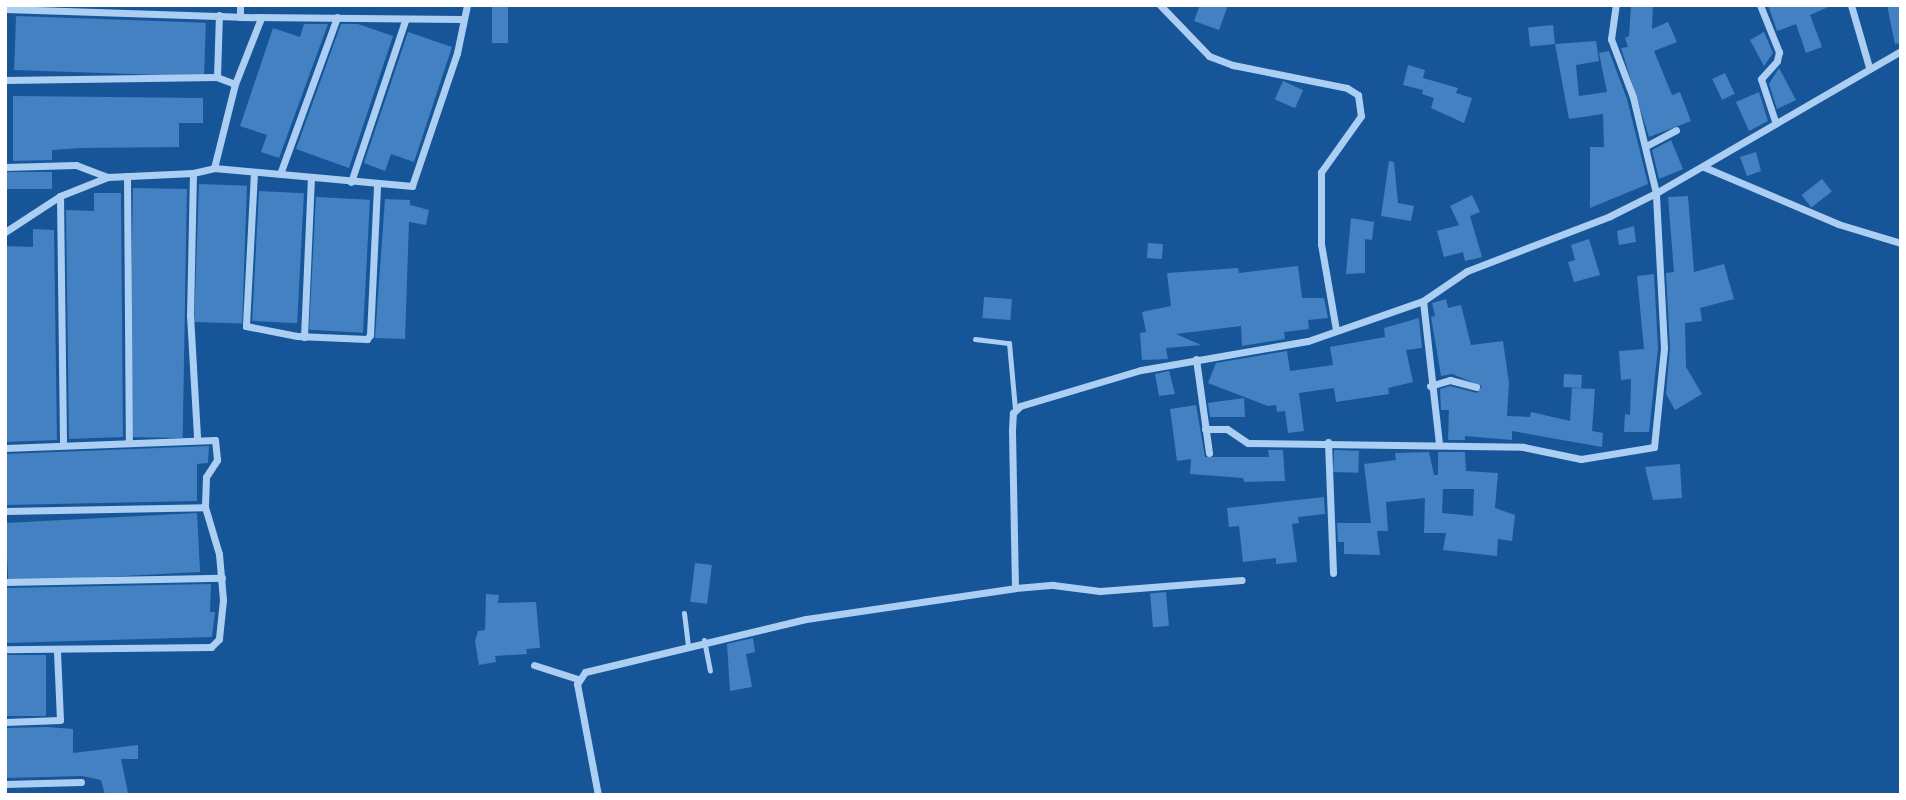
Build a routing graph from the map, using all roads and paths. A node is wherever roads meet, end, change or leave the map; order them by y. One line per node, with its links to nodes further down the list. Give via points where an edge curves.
1 (240, 5): 9 (street)
2 (467, 5): 12 (street)
3 (1160, 5): 38 (street, via 1209,56 1347,88 1358,95 1361,116 1321,172 1321,244)
4 (1616, 5): 21 (street, via 1611,39)
5 (1760, 5): 19 (street, via 1779,52 1761,79)
6 (1851, 5): 15 (street)
7 (5, 9): 8 (street)
8 (219, 15): 9 (street); 16 (street)
9 (240, 17): 11 (street)
10 (337, 17): 11 (street); 13 (street); 27 (street)
11 (261, 18): 18 (street)
12 (461, 19): 13 (street); 32 (street, via 457,53 416,182 409,188)
13 (405, 21): 31 (street)
14 (1901, 51): 15 (street)
15 (1869, 67): 19 (street)
16 (217, 77): 17 (street); 18 (street)
17 (5, 80)
18 (234, 84): 24 (street)
19 (1775, 121): 23 (street)
20 (1676, 130): 21 (street)
21 (1646, 146): 33 (street)
22 (5, 167): 29 (street, via 76,165)
23 (1703, 167): 33 (street); 36 (street, via 1838,224)
24 (214, 168): 25 (street); 26 (street)
25 (254, 172): 27 (street); 39 (street, via 246,326)
26 (193, 173): 28 (street); 46 (street, via 190,315)
27 (280, 174): 30 (street)
28 (127, 176): 29 (street); 47 (street)
29 (108, 177): 34 (street)
30 (312, 178): 31 (street); 39 (street)
31 (351, 182): 32 (street)
32 (377, 185): 39 (street, via 370,335 367,339)
33 (1656, 193): 37 (street, via 1610,216 1467,271); 49 (street, via 1664,348 1654,447 1581,459 1523,447)
34 (60, 196): 35 (street); 50 (street)
35 (5, 232)
36 (1901, 243)
37 (1423, 301): 38 (street); 42 (street)
38 (1336, 330): 41 (street, via 1308,341)
39 (304, 337)
40 (975, 339): 44 (lane, via 1008,341)
41 (1196, 359): 44 (street); 45 (street)
42 (1430, 386): 43 (street, via 1450,380); 49 (street)
43 (1476, 387)
44 (1015, 409): 59 (street)
45 (1205, 429): 48 (street, via 1227,429 1248,443); 52 (street)
46 (197, 438): 47 (street); 53 (street, via 217,443 217,460 206,477)
47 (129, 441): 50 (street)
48 (1328, 442): 49 (street, via 1374,446); 55 (street)
49 (1439, 443)
50 (62, 444): 51 (street)
51 (5, 448)
52 (1209, 453)
53 (205, 507): 54 (street); 56 (street)
54 (5, 511)
55 (1333, 573)
56 (222, 578): 58 (street); 64 (street, via 219,639 213,646)
57 (1242, 580): 59 (street, via 1100,591 1053,585)
58 (5, 582)
59 (1015, 588): 61 (street, via 806,619)
60 (684, 613): 62 (lane)
61 (704, 640): 62 (street); 66 (lane)
62 (688, 644): 67 (street, via 595,668)
63 (5, 649): 64 (street)
64 (57, 650): 68 (street, via 60,720)
65 (534, 665): 67 (street)
66 (710, 670)
67 (578, 679): 71 (street)
68 (5, 722)
69 (81, 782): 70 (street)
70 (5, 784)
71 (598, 795)

